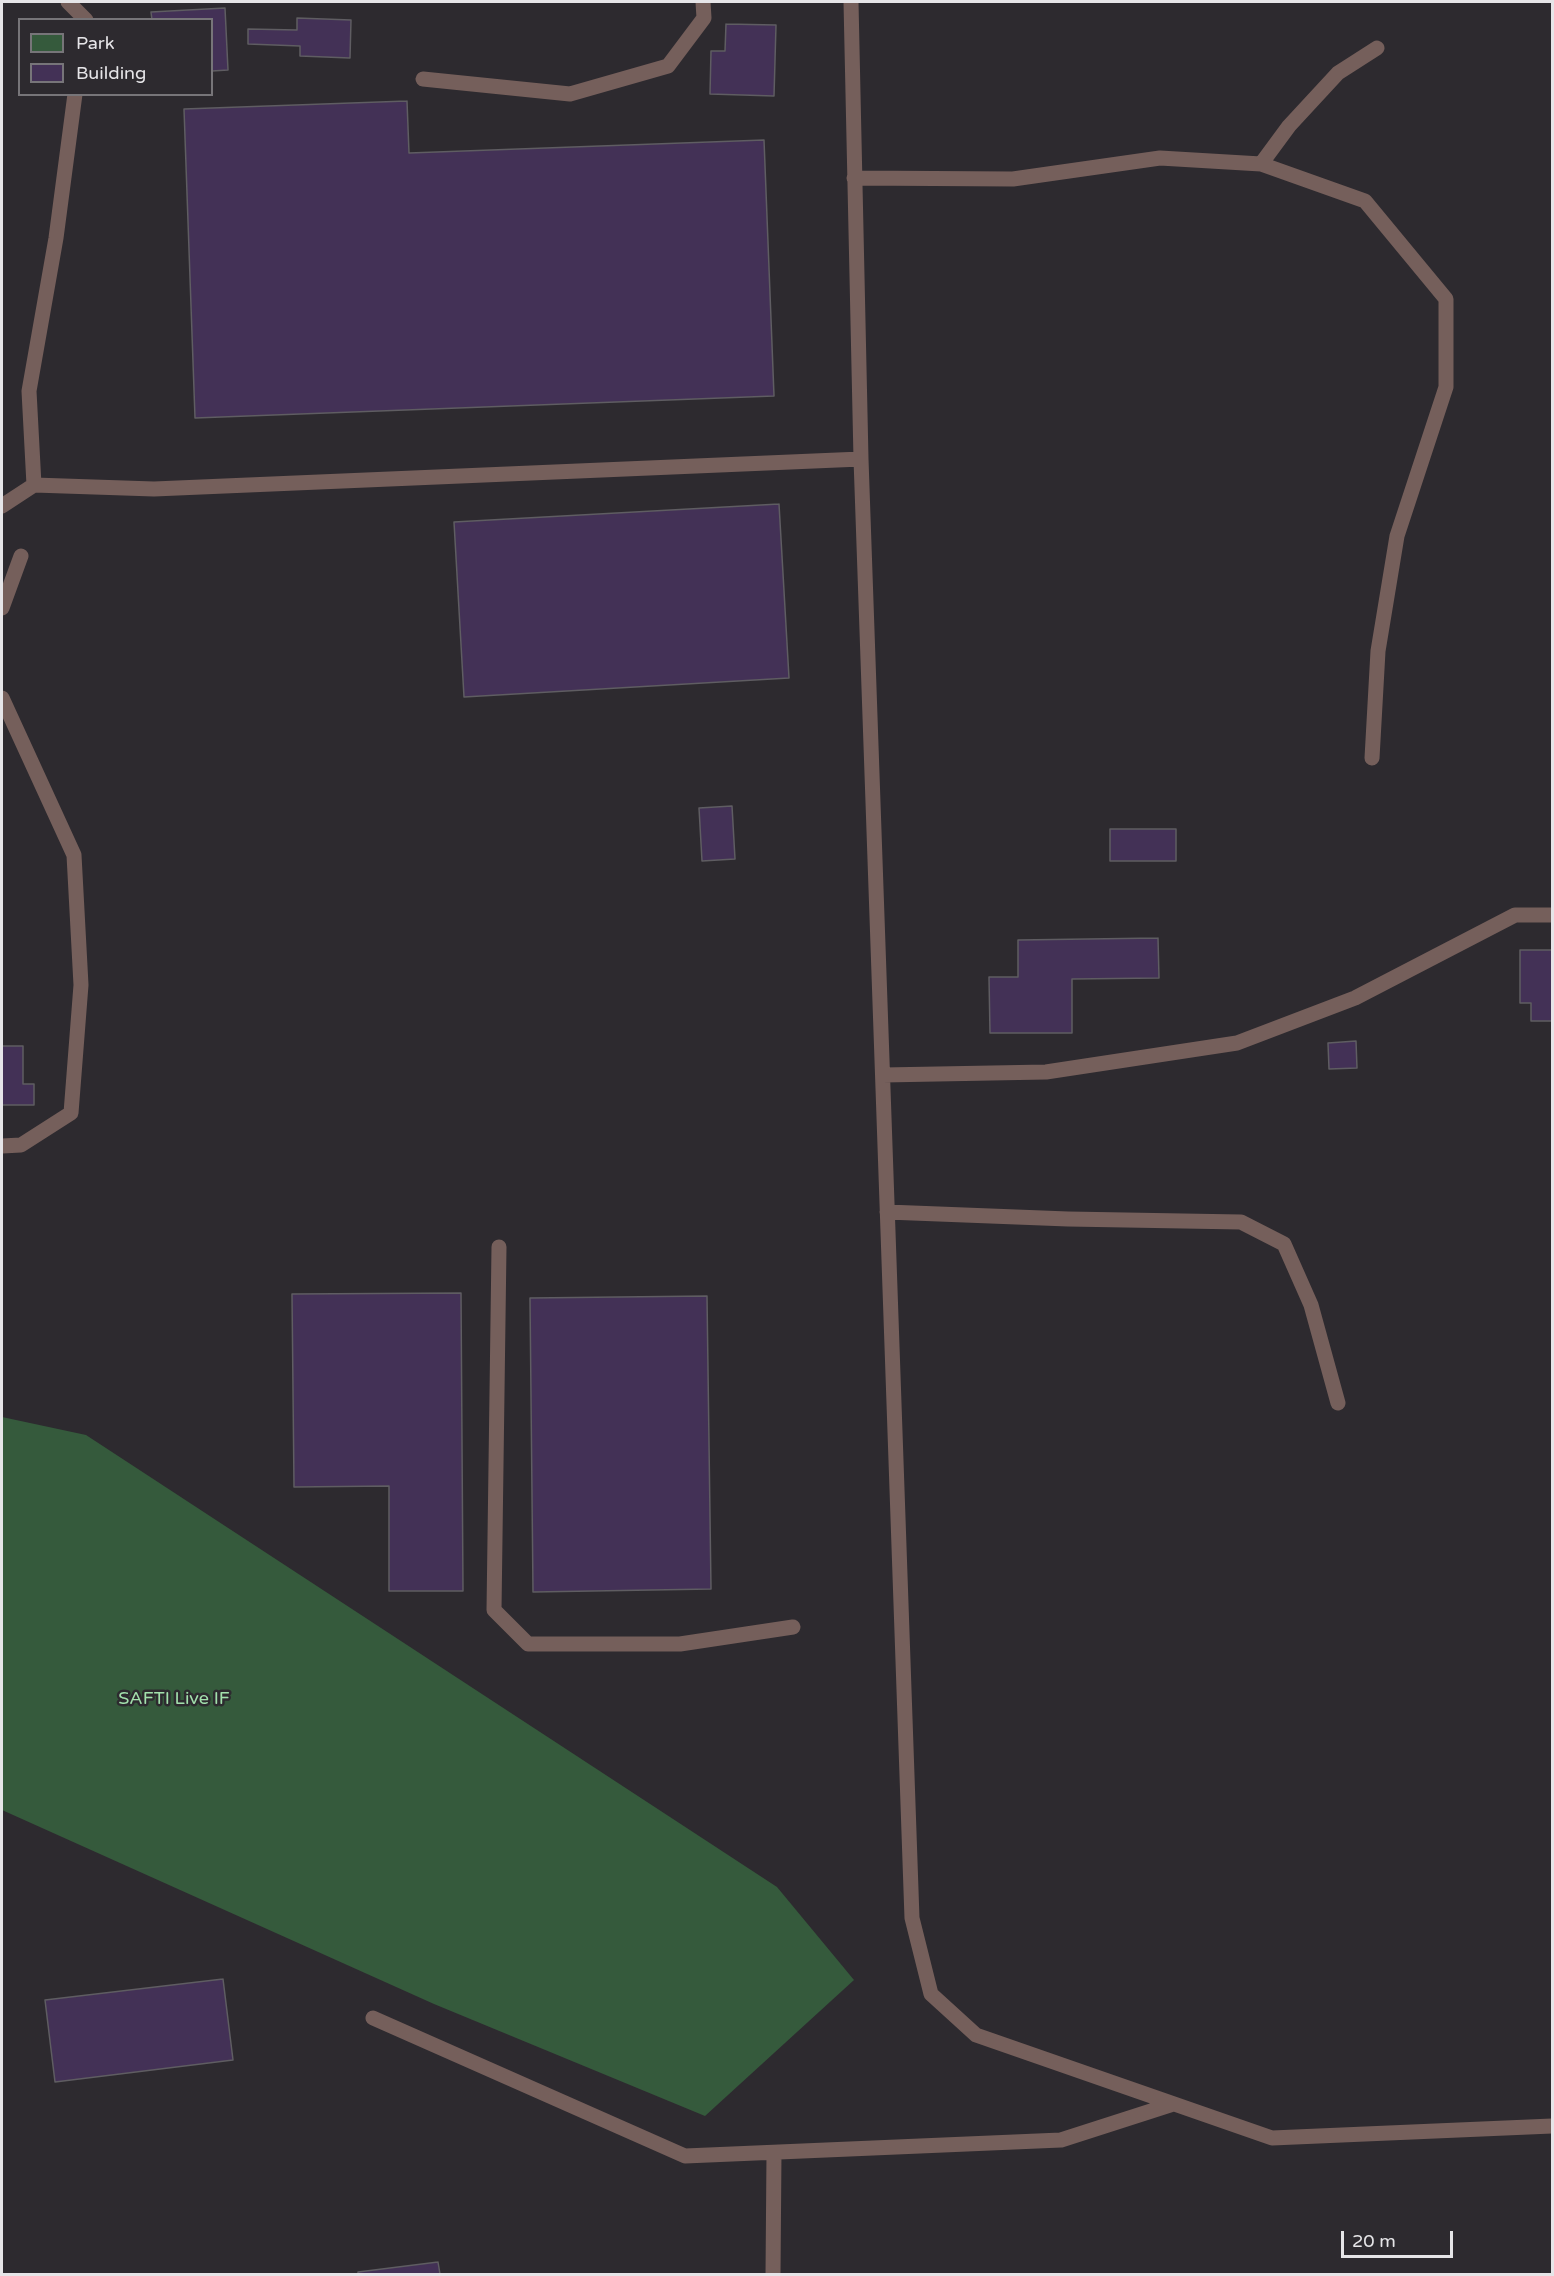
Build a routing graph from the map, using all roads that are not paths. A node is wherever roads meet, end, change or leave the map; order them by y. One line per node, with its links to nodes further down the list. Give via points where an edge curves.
1 (68, 2): 4 (lane)
2 (703, 2): 6 (lane, via 704,18 669,66 570,94)
3 (851, 2): 9 (lane)
4 (84, 18)
5 (1377, 48): 8 (lane, via 1338,73 1289,126)
6 (423, 79)
7 (75, 96): 11 (lane, via 56,238 29,392)
8 (1261, 165): 9 (lane, via 1160,158 1013,179); 16 (lane, via 1365,201 1446,299 1446,387 1397,536 1378,651)
9 (854, 178): 10 (lane)
10 (861, 459): 11 (lane, via 154,489); 18 (lane)
11 (34, 485): 12 (lane)
12 (2, 506)
13 (21, 556): 14 (lane)
14 (2, 608)
15 (2, 698): 19 (lane, via 74,855 81,985 71,1113 21,1145)
16 (1372, 758)
17 (1552, 915): 18 (lane, via 1515,915 1355,999 1238,1043 1046,1072)
18 (883, 1075): 20 (lane)
19 (2, 1146)
20 (887, 1212): 22 (lane, via 1241,1222 1284,1244 1311,1305); 25 (lane, via 912,1918 931,1994 976,2035)
21 (499, 1247): 23 (lane, via 494,1610 528,1644 680,1644)
22 (1338, 1403)
23 (793, 1627)
24 (373, 2018): 27 (lane, via 685,2157)
25 (1173, 2104): 26 (lane, via 1272,2138); 27 (lane, via 1061,2140)
26 (1552, 2126)
27 (774, 2153): 28 (lane)
28 (772, 2274)

